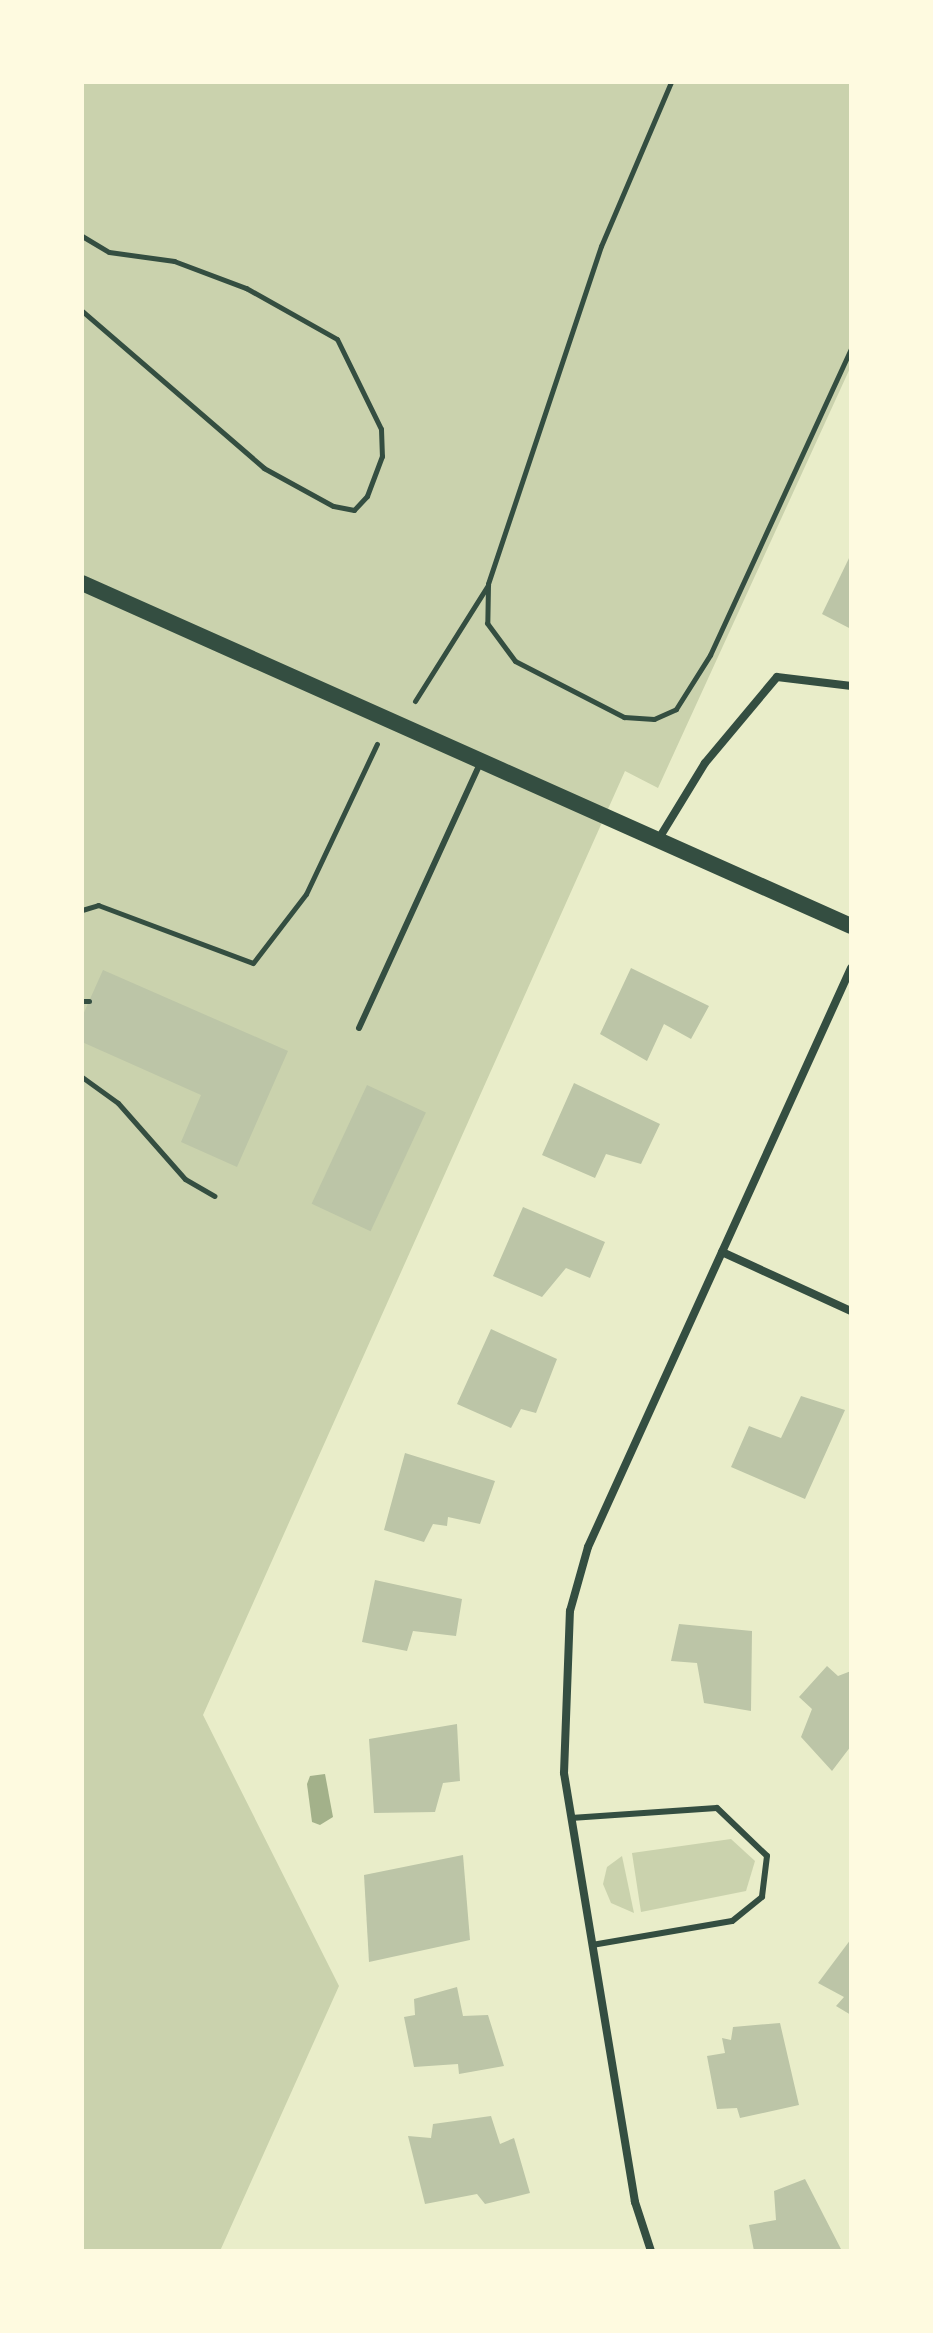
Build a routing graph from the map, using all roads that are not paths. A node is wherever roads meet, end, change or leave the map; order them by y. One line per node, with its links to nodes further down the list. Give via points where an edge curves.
1 (82, 583): 3 (main road)
2 (851, 686): 4 (street, via 811,676 777,677 705,763)
3 (481, 760): 4 (main road); 7 (lane)
4 (658, 840): 5 (main road)
5 (851, 926)
6 (851, 968): 8 (street)
7 (359, 1028)
8 (722, 1252): 9 (street); 10 (street, via 588,1547 570,1611 563,1710)
9 (851, 1311)
10 (571, 1818): 11 (street); 11 (lane, via 717,1808 767,1856 762,1897 732,1921)
11 (592, 1945): 12 (street, via 635,2202)
12 (651, 2251)

